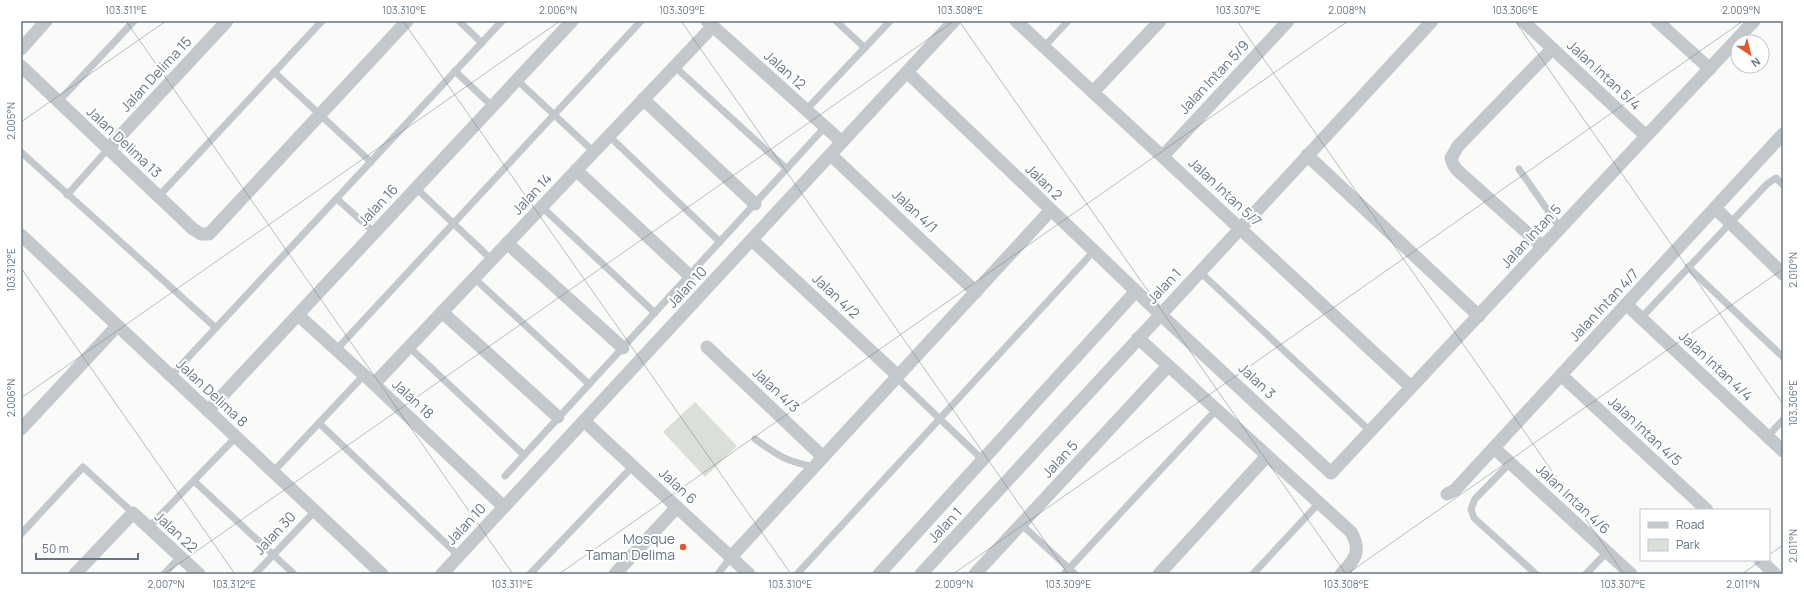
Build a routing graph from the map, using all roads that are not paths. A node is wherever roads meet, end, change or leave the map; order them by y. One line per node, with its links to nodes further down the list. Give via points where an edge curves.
1 (46, 21): 24 (street)
2 (134, 21): 36 (lane)
3 (227, 21): 46 (street, Jalan Delima 15)
4 (322, 21): 31 (lane)
5 (407, 21): 39 (street)
6 (458, 21): 22 (lane)
7 (502, 21): 22 (lane)
8 (572, 21): 33 (street, Jalan 16)
9 (642, 21): 40 (lane)
10 (836, 21): 25 (lane)
11 (890, 21): 25 (lane)
12 (954, 21): 32 (street, Jalan 10)
13 (1016, 21): 23 (street, Jalan Intan 5/7)
14 (1068, 21): 23 (lane)
15 (1160, 21): 34 (street)
16 (1288, 21): 51 (street, Jalan Intan 5/9)
17 (1432, 21): 50 (street, Jalan 1)
18 (1523, 21): 26 (street, Jalan Intan 5/4)
19 (1657, 21): 29 (street)
20 (1754, 21): 29 (street, Jalan Intan 5)
21 (710, 23): 28 (street, Jalan 14); 38 (street, Jalan 12)
22 (482, 43): 30 (lane)
23 (1044, 47): 34 (street, Jalan Intan 5/7)
24 (21, 48)
25 (864, 48): 38 (lane)
26 (1552, 49): 44 (street, Jalan Intan 5/4); 74 (street, via 1458,146 1451,158 1457,170)
27 (21, 66): 36 (street, Jalan Delima 13)
28 (674, 66): 35 (street, Jalan 14); 53 (lane)
29 (1710, 68): 44 (street, Jalan Intan 5)
30 (455, 71): 37 (lane); 52 (lane)
31 (274, 72): 39 (lane); 59 (lane)
32 (907, 72): 45 (street, Jalan 10); 64 (street, Jalan 2)
33 (517, 80): 37 (street, Jalan 16); 40 (lane)
34 (1093, 92): 51 (street, Jalan Intan 5/7)
35 (643, 99): 43 (street, Jalan 14); 61 (street)
36 (58, 102): 46 (street, Jalan Delima 13)
37 (492, 106): 57 (street, Jalan 16)
38 (806, 110): 41 (street, Jalan 12)
39 (320, 115): 52 (lane); 59 (street, Jalan Delima 13, via 209,234 201,234 193,229)
40 (554, 115): 48 (lane); 66 (lane)
41 (826, 127): 45 (street, Jalan 12); 53 (lane)
42 (1783, 134): 63 (street, Jalan Intan 4/7)
43 (609, 136): 48 (street, Jalan 14); 72 (lane)
44 (1646, 136): 68 (street, Jalan Intan 5)
45 (842, 142): 49 (street, Jalan 10)
46 (108, 149): 58 (lane); 59 (street, Jalan Delima 13)
47 (21, 152): 58 (lane)
48 (594, 152): 55 (street, Jalan 14)
49 (831, 154): 71 (street, Jalan 10); 83 (street, Jalan 4/1)
50 (1307, 155): 67 (street, Jalan 1); 89 (street)
51 (1163, 156): 67 (street, Jalan Intan 5/7)
52 (371, 162): 60 (lane)
53 (787, 169): 61 (lane)
54 (1519, 169): 68 (lane)
55 (576, 170): 62 (street, Jalan 14); 80 (street)
56 (1783, 185): 65 (lane, via 1776,178 1770,182)
57 (416, 188): 66 (lane); 69 (street, Jalan 16)
58 (67, 195): 92 (lane)
59 (159, 196)
60 (337, 199): 69 (lane); 92 (lane)
61 (755, 204): 72 (lane)
62 (542, 206): 73 (street, Jalan 14); 86 (lane)
63 (1715, 208): 65 (street); 84 (street, Jalan Intan 4/7)
64 (1051, 210): 75 (street, Jalan 2); 83 (street)
65 (1730, 223): 77 (lane); 79 (street)
66 (454, 224): 76 (lane); 97 (lane)
67 (1240, 228): 78 (street, Jalan 1); 105 (street, Jalan Intan 5/7)
68 (1560, 228): 74 (street, Jalan Intan 5)
69 (374, 233): 88 (street, Jalan 16)
70 (23, 240): 91 (street, Jalan Delima 8)
71 (752, 240): 102 (street, Jalan 4/2); 111 (street, Jalan 10)
72 (720, 242): 80 (lane)
73 (507, 243): 76 (street, Jalan 14); 96 (street)
74 (1543, 247): 89 (street, Jalan Intan 5)
75 (1094, 251): 82 (street, Jalan 2); 109 (lane)
76 (492, 260): 81 (street, Jalan 14)
77 (1688, 267): 90 (lane); 98 (lane)
78 (1199, 271): 87 (street, Jalan 1); 114 (lane)
79 (1783, 274)
80 (689, 275): 86 (lane)
81 (474, 278): 85 (street, Jalan 14); 104 (lane)
82 (1136, 291): 87 (street, Jalan 2); 123 (street, Jalan 1)
83 (976, 292): 102 (street)
84 (1626, 304): 90 (street, Jalan Intan 4/4); 100 (street, Jalan Intan 4/7)
85 (442, 312): 94 (street, Jalan 14); 108 (street)
86 (655, 313): 96 (lane)
87 (1160, 314): 93 (street, Jalan 1); 128 (street, Jalan 3)
88 (298, 315): 97 (street, Jalan 18); 107 (street, Jalan 16)
89 (1479, 316): 105 (street, Jalan Intan 5)
90 (1641, 318): 116 (street, Jalan Intan 4/4)
91 (117, 326): 101 (street, Jalan Delima 8); 113 (street)
92 (216, 328): 101 (lane)
93 (1138, 338): 99 (street); 161 (street, Jalan 1)
94 (409, 347): 103 (street, Jalan 14); 120 (lane)
95 (707, 347): 122 (street, Jalan 4/3)
96 (623, 348): 104 (lane)
97 (336, 350): 103 (street, Jalan 18)
98 (1783, 357)
99 (1168, 366): 106 (street); 138 (street, Jalan 5)
100 (1561, 375): 118 (street, Jalan Intan 4/7); 135 (street, Jalan Intan 4/5)
101 (171, 376): 107 (street, Jalan Delima 8)
102 (897, 377): 109 (lane); 122 (street)
103 (369, 380): 112 (lane); 133 (street, Jalan 18)
104 (589, 384): 108 (lane)
105 (1412, 387): 114 (street, Jalan Intan 5)
106 (1216, 410): 121 (street); 147 (lane)
107 (208, 411): 115 (street, Jalan Delima 8)
108 (558, 417): 120 (lane)
109 (940, 419): 123 (lane); 159 (lane)
110 (1783, 420): 116 (lane)
111 (584, 421): 125 (street, Jalan 6); 133 (street, Jalan 10)
112 (319, 423): 127 (lane); 143 (lane)
113 (21, 429)
114 (1370, 431): 128 (street, Jalan Intan 5)
115 (236, 437): 127 (street, Jalan Delima 8); 130 (lane)
116 (1767, 437): 119 (street, Jalan Intan 4/4)
117 (755, 440): 126 (lane, via 778,456)
118 (1494, 448): 124 (street, Jalan Intan 4/6); 131 (street, Jalan Intan 4/7, via 1455,490)
119 (1783, 451)
120 (524, 454): 129 (lane)
121 (1267, 456): 132 (street); 164 (street)
122 (823, 457): 126 (street)
123 (983, 460): 160 (street, Jalan 1)
124 (1510, 463): 141 (street, Jalan Intan 4/6); 167 (lane, via 1476,499 1471,509 1474,518)
125 (633, 466): 134 (street, Jalan 6); 155 (lane)
126 (814, 467): 145 (street)
127 (273, 472): 136 (street, Jalan Delima 8)
128 (1331, 473)
129 (505, 476)
130 (194, 481): 139 (lane); 142 (lane)
131 (1447, 494)
132 (1319, 503): 165 (lane); 166 (street, via 1351,532 1357,546 1353,560)
133 (504, 507): 143 (street, Jalan 10)
134 (677, 507): 145 (street, Jalan 6); 156 (street)
135 (1706, 509)
136 (314, 511): 142 (lane, Jalan 30); 153 (street, Jalan Delima 8)
137 (133, 513): 139 (street, Jalan 22); 140 (lane, via 83,467); 148 (street)
138 (1021, 524): 147 (lane); 162 (street, Jalan 5)
139 (148, 528): 144 (street, Jalan 22)
140 (21, 534)
141 (1607, 552): 168 (lane); 169 (street, Jalan Intan 4/6)
142 (273, 555): 151 (lane, Jalan 30); 152 (lane)
143 (459, 556): 154 (street, Jalan 10)
144 (180, 557): 149 (lane); 150 (street, Jalan 22)
145 (731, 557): 157 (lane); 158 (street, Jalan 6)
146 (1761, 561): 170 (street)
147 (1067, 571): 163 (lane)
148 (75, 574)
149 (164, 574)
150 (199, 574)
151 (255, 574)
152 (294, 574)
153 (382, 574)
154 (442, 574)
155 (530, 574)
156 (615, 574)
157 (718, 574)
158 (749, 574)
159 (797, 574)
160 (879, 574)
161 (921, 574)
162 (975, 574)
163 (1075, 574)
164 (1158, 574)
165 (1253, 574)
166 (1342, 574)
167 (1536, 574)
168 (1586, 574)
169 (1631, 574)
170 (1775, 574)

